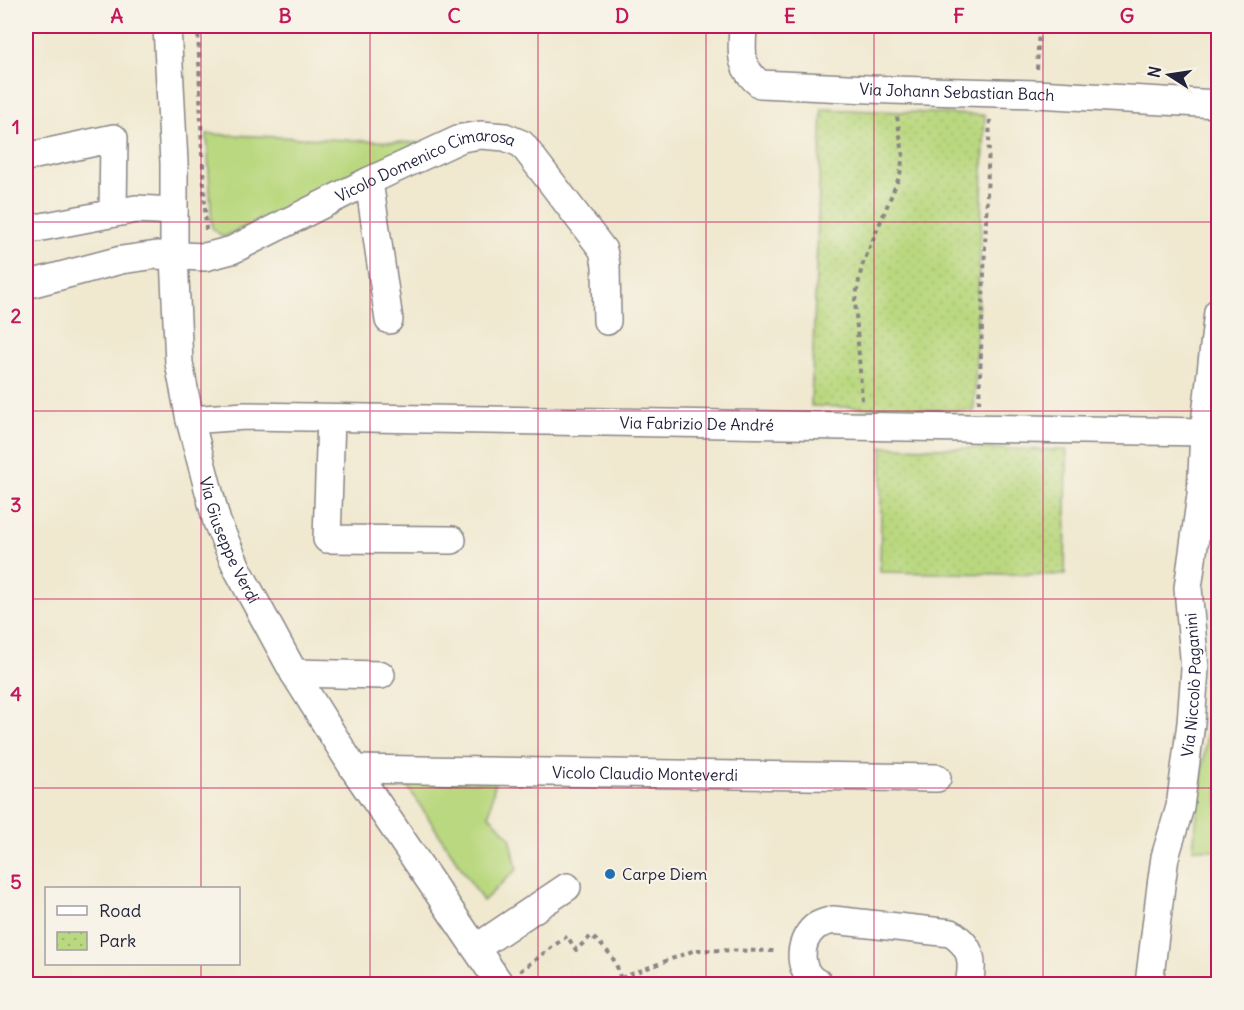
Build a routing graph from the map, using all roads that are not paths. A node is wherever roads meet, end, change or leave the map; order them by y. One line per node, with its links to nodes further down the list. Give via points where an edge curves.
1 (167, 26): 6 (street, Via Giuseppe Verdi)
2 (743, 26): 3 (street, Via Johann Sebastian Bach, via 744,66 760,84)
3 (1218, 104)
4 (26, 157): 7 (street, via 114,138)
5 (369, 181): 9 (street, Vicolo Domenico Cimarosa, via 232,250 205,257); 12 (street); 13 (street, Vicolo Domenico Cimarosa, via 462,138 506,137 522,144 603,249)
6 (174, 211): 7 (street, via 136,209); 9 (street, Via Giuseppe Verdi)
7 (113, 213): 8 (street)
8 (26, 230)
9 (174, 256): 10 (street, Vicolo Domenico Cimarosa, via 121,260); 15 (street, Via Giuseppe Verdi, via 179,363)
10 (26, 285)
11 (1218, 312): 16 (street, Via Niccolò Paganini)
12 (389, 320)
13 (607, 321)
14 (331, 418): 15 (street, Via Fabrizio De André, via 245,416); 16 (street, Via Fabrizio De André); 18 (street, via 327,540)
15 (190, 420): 19 (street, Via Giuseppe Verdi, via 218,522 238,570)
16 (1204, 432): 17 (street, Via Niccolò Paganini)
17 (1210, 497): 28 (street, Via Niccolò Paganini, via 1188,588 1195,669 1191,723 1180,807 1161,886)
18 (452, 540)
19 (294, 673): 20 (street); 21 (street, Via Giuseppe Verdi)
20 (381, 675)
21 (354, 769): 22 (street, Vicolo Claudio Monteverdi); 24 (street, Via Giuseppe Verdi)
22 (937, 778)
23 (567, 887): 24 (street)
24 (476, 948): 25 (street, Via Giuseppe Verdi)
25 (510, 978)
26 (820, 984): 27 (street, via 804,968 802,951 806,938 817,926 833,920 951,933 963,941 969,952 973,968)
27 (969, 984)
28 (1149, 984)

